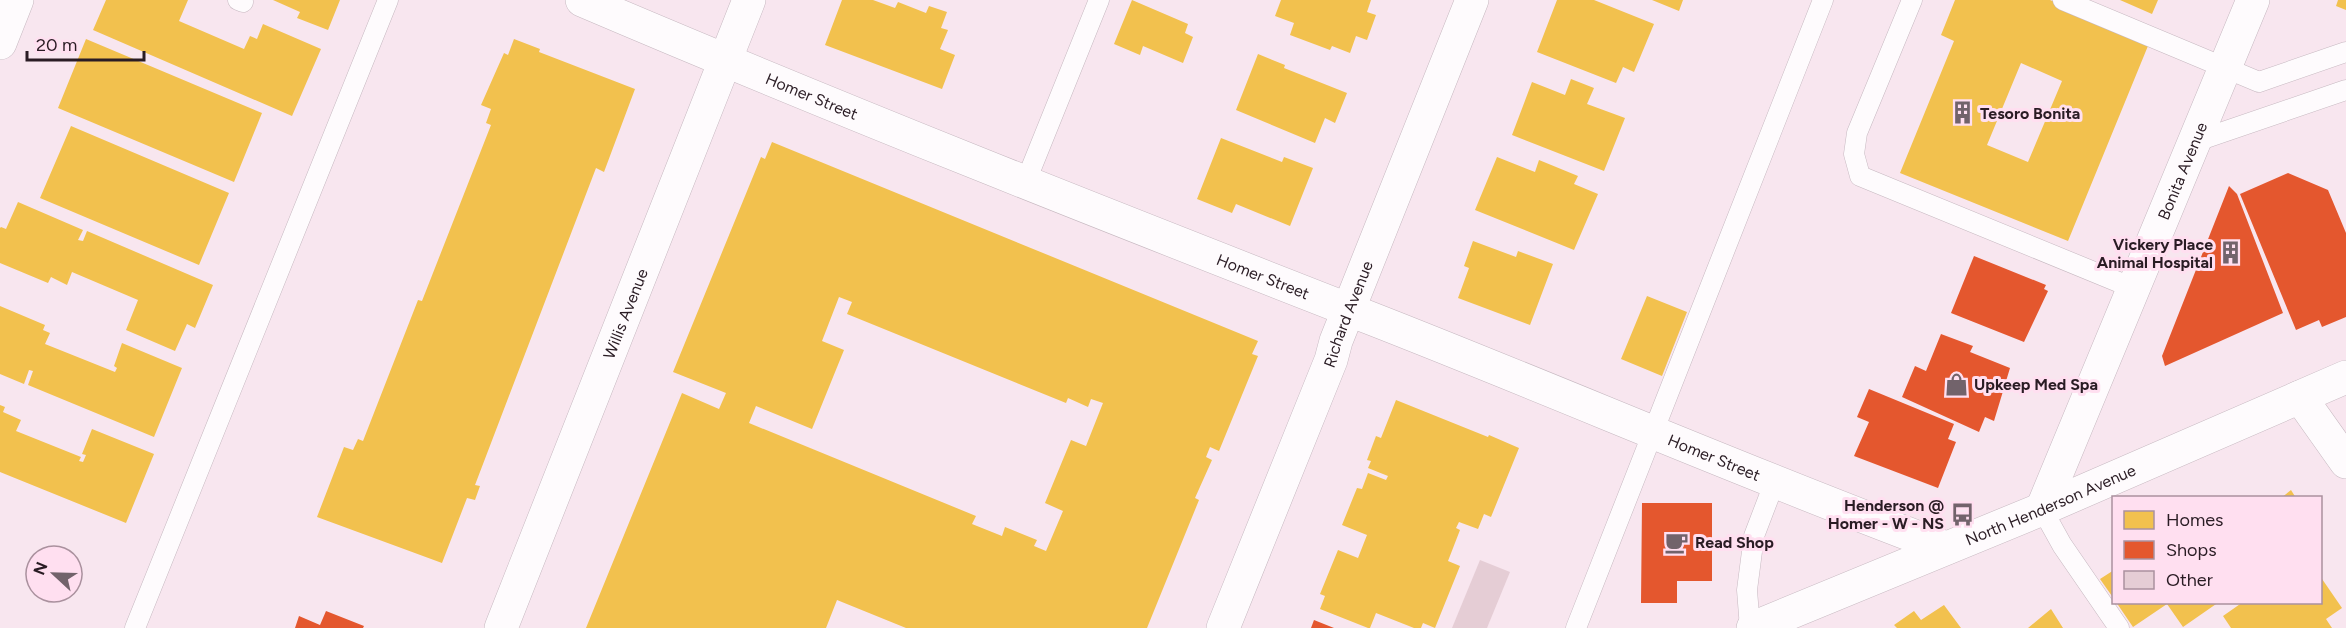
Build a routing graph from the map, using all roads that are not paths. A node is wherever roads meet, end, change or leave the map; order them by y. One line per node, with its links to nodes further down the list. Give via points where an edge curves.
1 (17, 0): 11 (street)
2 (388, 0): 28 (lane)
3 (582, 0): 13 (street, Homer Street)
4 (748, 0): 13 (street, Willis Avenue)
5 (1099, 0): 17 (lane)
6 (1472, 0): 19 (street, Richard Avenue)
7 (1823, 0): 22 (lane)
8 (1912, 0): 18 (lane, via 1857,133 1854,154 1860,176)
9 (2063, 0): 14 (lane)
10 (2253, 0): 14 (street, Bonita Avenue)
11 (0, 43)
12 (2346, 52): 14 (lane, via 2259,82)
13 (724, 61): 17 (street, Homer Street); 29 (street, Willis Avenue)
14 (2225, 66): 16 (street, Bonita Avenue)
15 (2346, 90): 16 (lane)
16 (2194, 142): 18 (street, Bonita Avenue)
17 (1026, 181): 19 (street, Homer Street)
18 (2133, 288): 25 (street, Bonita Avenue)
19 (1350, 310): 22 (street, Homer Street); 30 (street, Richard Avenue)
20 (2346, 378): 21 (street, North Henderson Avenue)
21 (2300, 398): 23 (street); 25 (street, North Henderson Avenue)
22 (1652, 431): 24 (street, Homer Street); 31 (lane)
23 (2346, 462)
24 (1775, 481): 26 (street, Homer Street); 27 (lane, via 1754,537 1747,590)
25 (2042, 509): 26 (street, North Henderson Avenue); 32 (lane)
26 (1946, 548): 27 (street, North Henderson Avenue)
27 (1759, 627)
28 (135, 628)
29 (501, 628)
30 (1223, 628)
31 (1576, 628)
32 (2119, 628)

